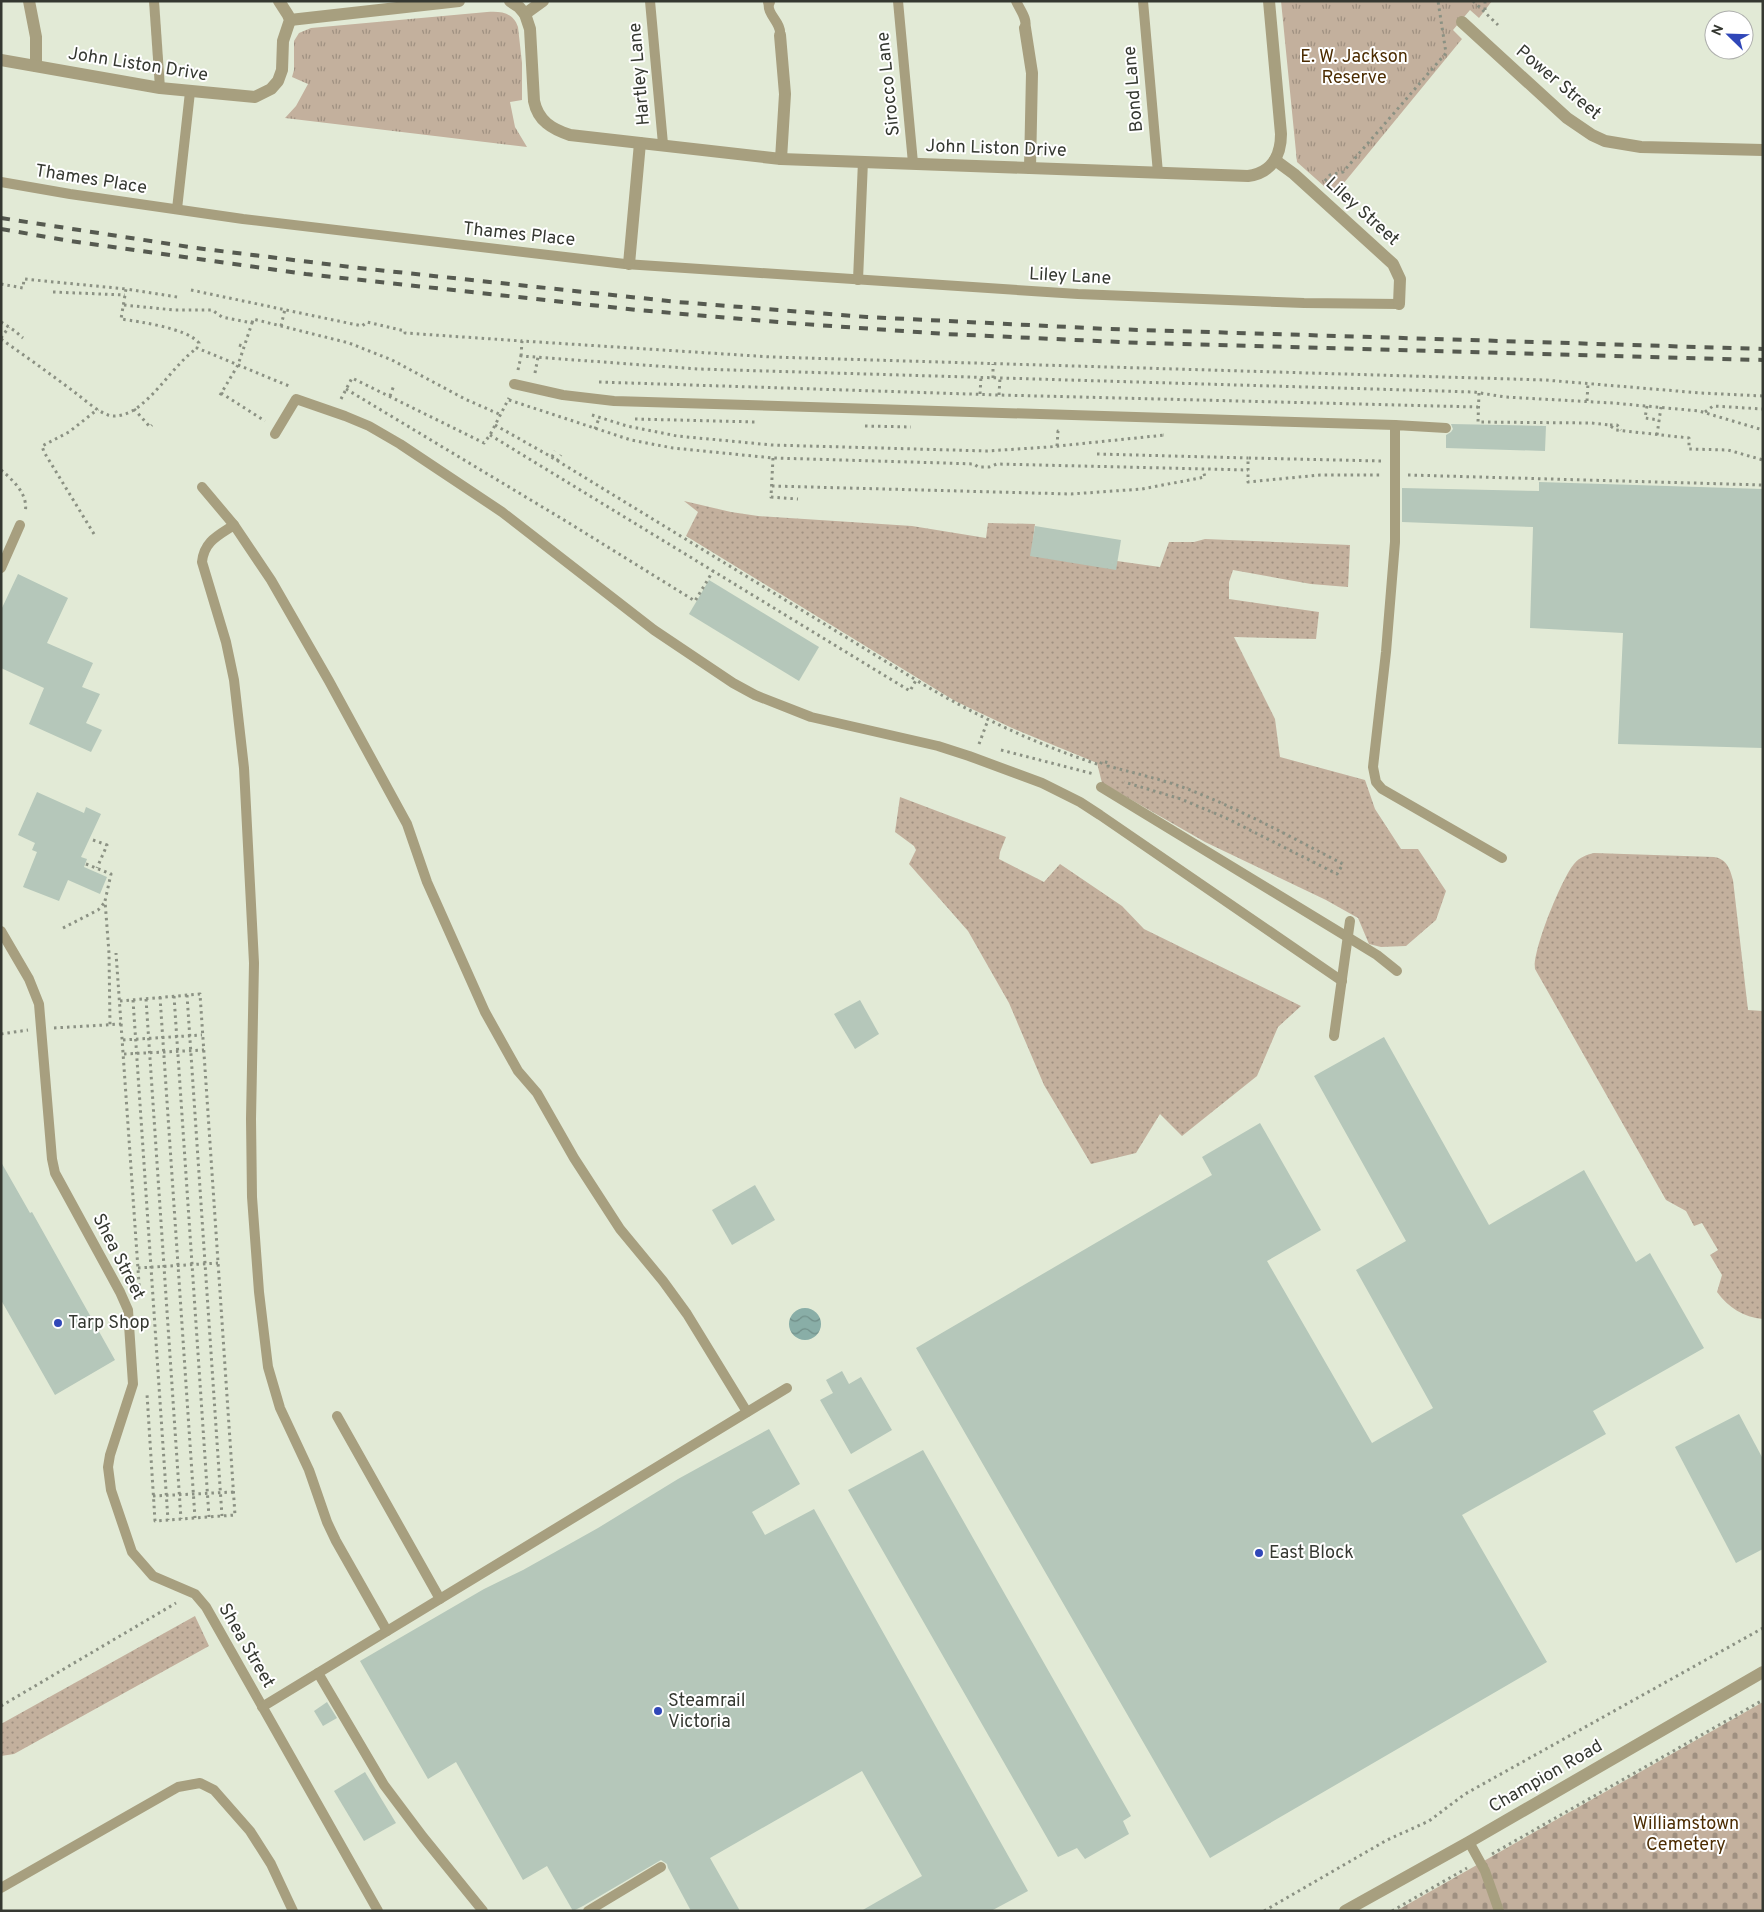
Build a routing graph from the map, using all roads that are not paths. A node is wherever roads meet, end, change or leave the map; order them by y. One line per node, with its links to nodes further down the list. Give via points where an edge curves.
1 (29, 1): 20 (street, via 36,37)
2 (154, 1): 21 (lane)
3 (279, 1): 15 (street)
4 (459, 1): 13 (street)
5 (510, 1): 14 (street)
6 (542, 1): 14 (street)
7 (650, 1): 24 (lane, Hartley Lane)
8 (769, 1): 18 (lane)
9 (898, 1): 29 (lane, Sirocco Lane)
10 (1016, 1): 17 (lane, via 1025,20)
11 (1142, 1): 31 (lane, Bond Lane)
12 (1269, 1): 27 (street, via 1281,134 1281,147)
13 (445, 2): 15 (street)
14 (525, 14): 23 (street, John Liston Drive, via 530,29 535,106 542,119 552,128 575,136)
15 (290, 20): 22 (street, John Liston Drive, via 283,41 282,70 269,91 251,98)
16 (1462, 22): 25 (street, Power Street, via 1567,118 1605,142 1641,147)
17 (1025, 28): 30 (street, via 1032,74)
18 (780, 35): 26 (street, via 785,94)
19 (1, 60): 20 (street, John Liston Drive)
20 (36, 66): 21 (street, John Liston Drive)
21 (160, 88): 22 (street, John Liston Drive)
22 (190, 92): 33 (lane)
23 (640, 142): 24 (street, John Liston Drive); 34 (street)
24 (663, 144): 26 (street, John Liston Drive)
25 (1763, 150)
26 (781, 159): 28 (street, John Liston Drive)
27 (1275, 160): 31 (street, John Liston Drive, via 1262,172 1248,176); 36 (street, Liley Street, via 1393,264 1400,279)
28 (863, 162): 29 (street, John Liston Drive); 35 (lane)
29 (913, 163): 30 (street, John Liston Drive)
30 (1030, 168): 31 (street, John Liston Drive)
31 (1158, 173)
32 (1, 182): 33 (lane, Thames Place)
33 (177, 209): 34 (lane, Thames Place)
34 (629, 264): 35 (lane, Thames Place)
35 (858, 280): 36 (lane, Liley Lane, via 1078,294)
36 (1399, 304)
37 (514, 384): 38 (lane, via 614,402)
38 (1395, 425): 39 (lane); 46 (lane, via 1395,542 1374,778 1382,789)
39 (1446, 428)
40 (275, 434): 51 (lane, via 296,399 369,426 502,512 622,607 733,683 810,717 938,746 1062,792)
41 (202, 487): 43 (lane)
42 (20, 525): 44 (lane)
43 (234, 525): 54 (lane, via 271,580 408,824 427,882 485,1012 518,1071 537,1093 620,1229 687,1314); 57 (lane, via 208,543 202,562 234,680 244,768 254,964 252,1197 268,1367 280,1408 309,1470 327,1522)
44 (1, 568)
45 (1100, 787): 49 (lane)
46 (1502, 858)
47 (1350, 921): 49 (lane)
48 (1, 931): 60 (lane, Shea Street, via 36,994 41,1013 55,1173 128,1310 133,1384 110,1455 111,1490 132,1552 153,1576 200,1599)
49 (1348, 937): 50 (lane); 51 (lane)
50 (1397, 971)
51 (1342, 981): 52 (lane)
52 (1334, 1036)
53 (787, 1388): 54 (lane)
54 (747, 1412): 56 (lane)
55 (337, 1416): 56 (lane)
56 (440, 1599): 57 (lane)
57 (387, 1632): 59 (lane)
58 (1763, 1672): 61 (street, Champion Road)
59 (318, 1673): 60 (lane); 66 (lane, via 384,1785)
60 (262, 1707): 65 (lane, Shea Street)
61 (1469, 1842): 68 (street, Champion Road); 69 (lane, via 1480,1861)
62 (661, 1867): 67 (lane)
63 (1, 1888): 64 (lane, via 178,1787 200,1782 214,1790 250,1832 271,1864)
64 (293, 1911)
65 (378, 1911)
66 (483, 1911)
67 (588, 1911)
68 (1346, 1911)
69 (1499, 1911)

